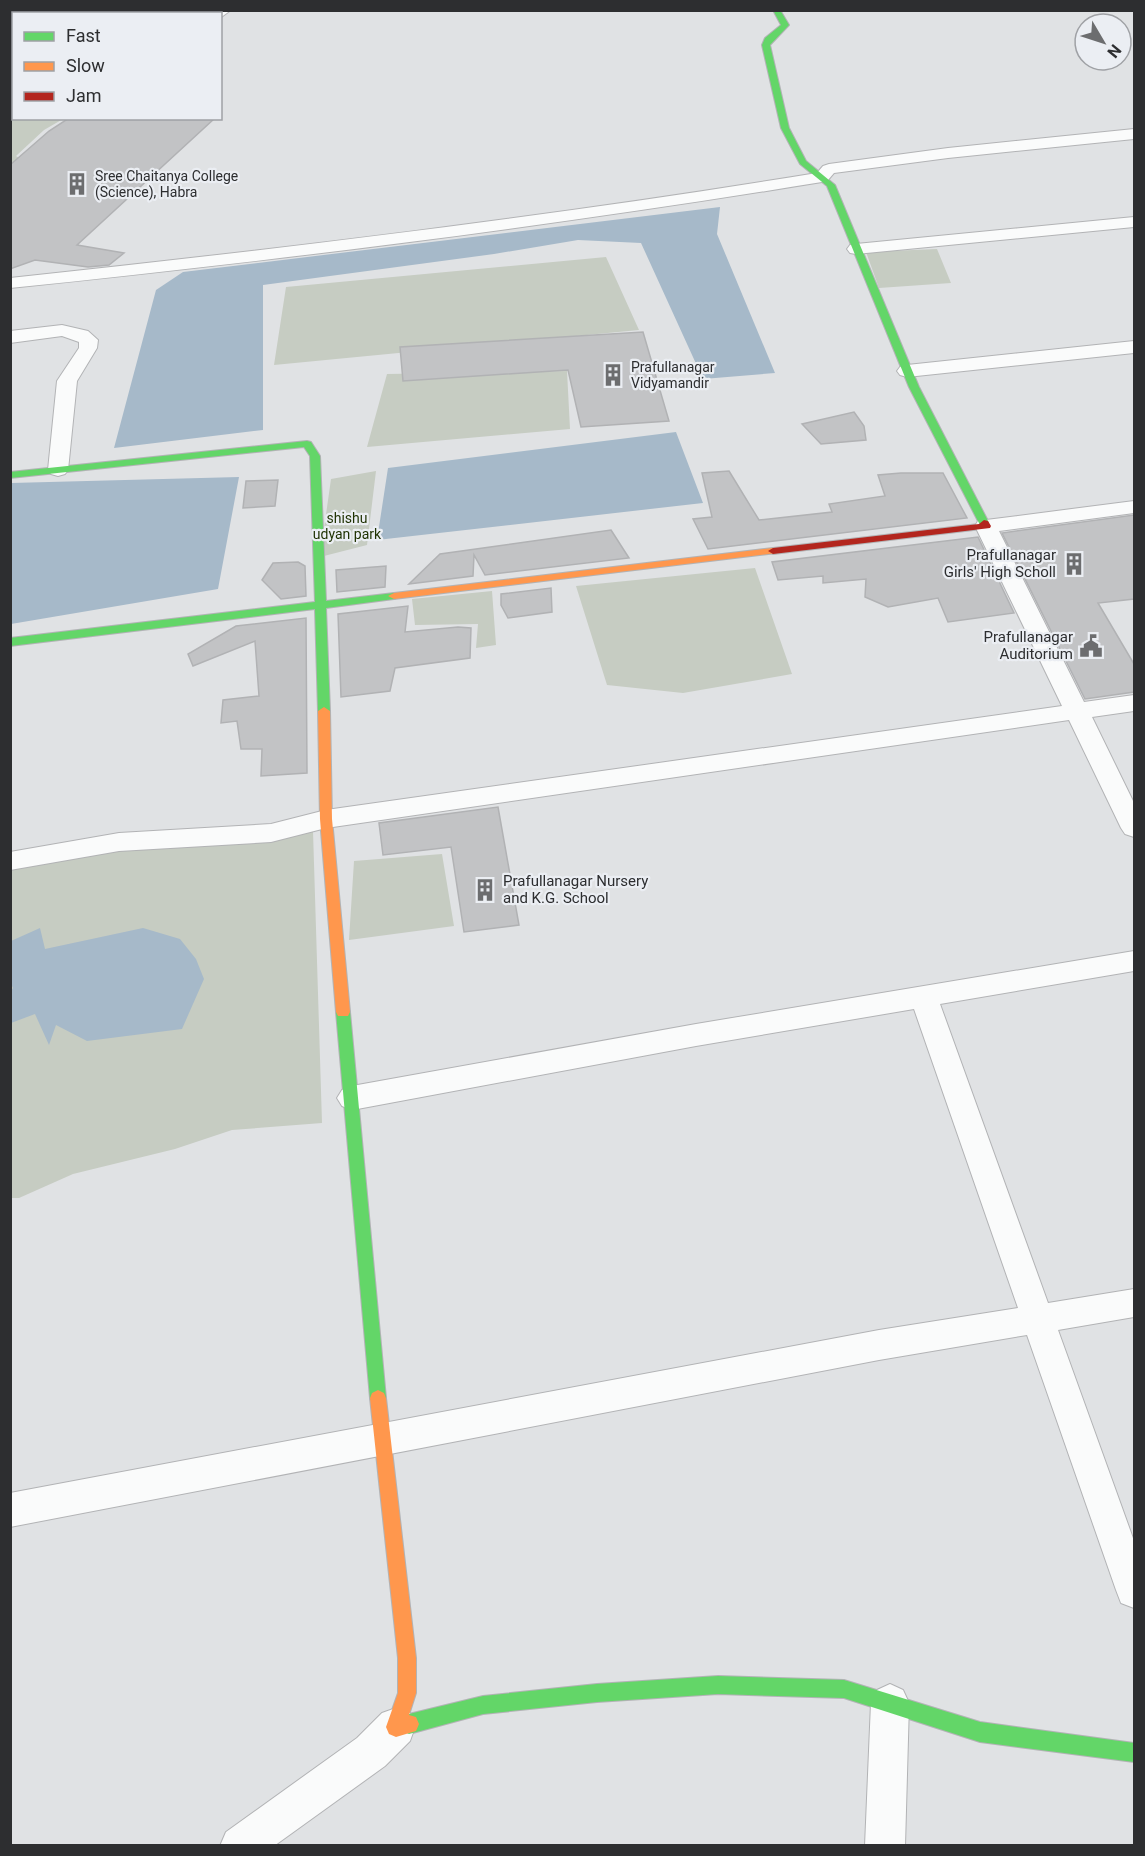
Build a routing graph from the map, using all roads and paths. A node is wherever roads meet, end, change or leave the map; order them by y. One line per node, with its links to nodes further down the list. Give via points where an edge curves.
1 (776, 10): 3 (main road, via 785,25 766,45 785,128 803,162)
2 (1134, 134): 3 (street, via 841,167 830,169)
3 (822, 177): 5 (main road, via 831,184); 6 (street, via 690,200 268,256)
4 (1134, 222): 5 (street)
5 (856, 249): 9 (main road)
6 (10, 283)
7 (10, 337): 10 (street, via 64,331 89,340 68,381)
8 (1134, 347): 9 (street)
9 (907, 371): 13 (main road)
10 (57, 470): 11 (main road); 14 (main road, via 307,444 315,456)
11 (10, 475)
12 (1134, 507): 13 (street)
13 (986, 526): 14 (main road); 17 (street)
14 (322, 606): 15 (main road); 18 (main road)
15 (10, 642)
16 (1134, 703): 17 (street)
17 (1075, 710): 18 (street); 19 (street)
18 (326, 819): 20 (street, via 271,832 119,842); 23 (main road)
19 (1134, 828)
20 (10, 861)
21 (1134, 961): 22 (street)
22 (923, 996): 23 (street); 25 (street)
23 (352, 1098): 26 (main road)
24 (1134, 1303): 25 (street)
25 (1038, 1319): 26 (street, via 879,1344); 28 (street)
26 (382, 1441): 27 (street); 30 (main road, via 407,1658 407,1693)
27 (10, 1510)
28 (1134, 1590)
29 (890, 1703): 30 (main road, via 844,1689 718,1685 483,1705); 31 (main road, via 980,1732); 33 (street)
30 (396, 1727): 32 (street, via 371,1752)
31 (1134, 1754)
32 (240, 1845)
33 (885, 1845)

